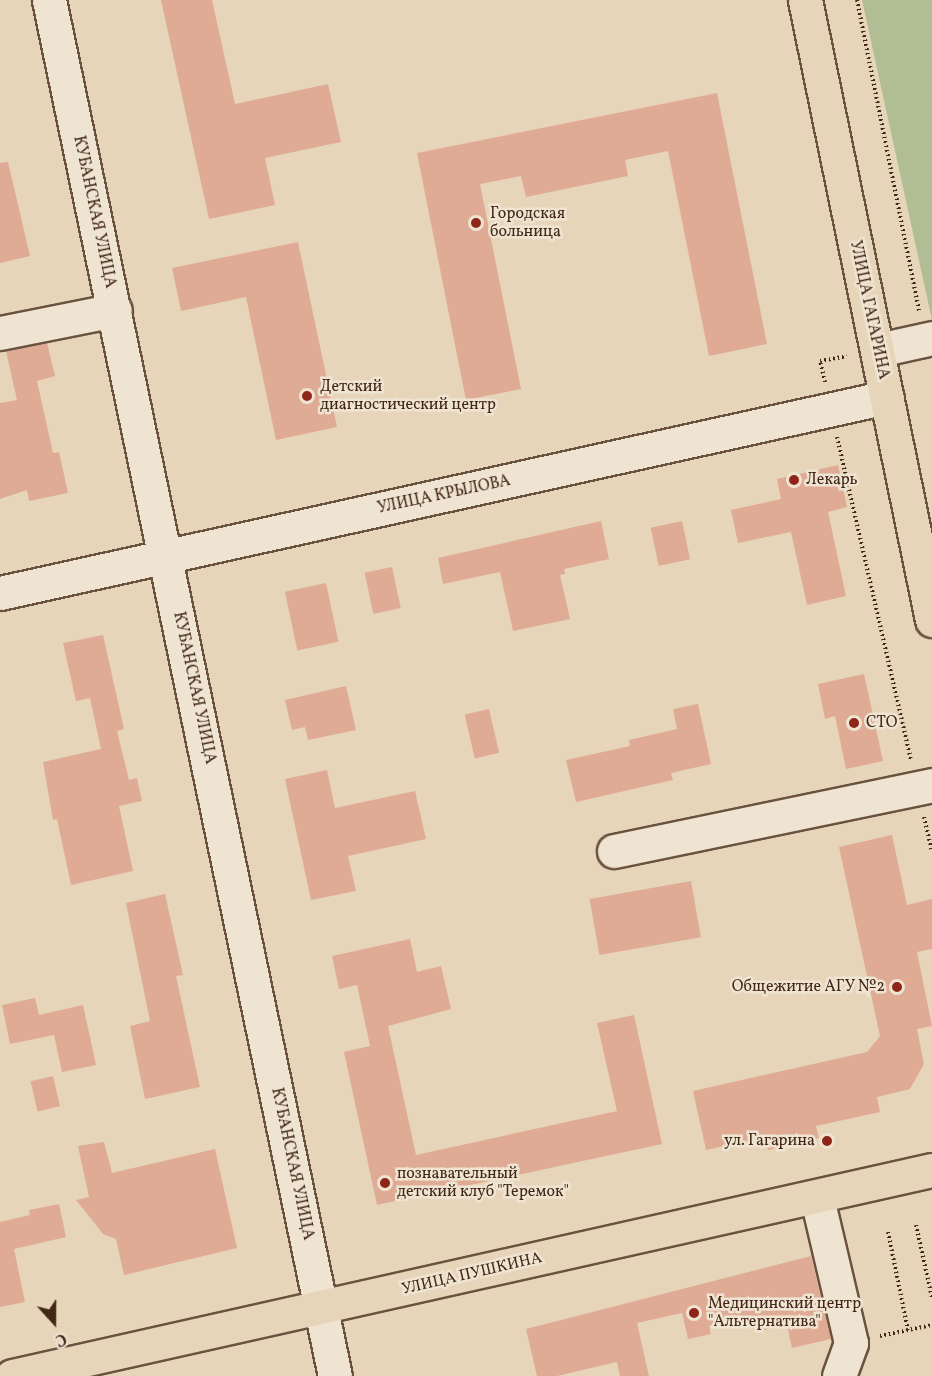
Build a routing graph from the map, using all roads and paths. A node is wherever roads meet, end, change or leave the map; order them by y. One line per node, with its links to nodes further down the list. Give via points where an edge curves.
1 (49, 0): 4 (street, КУБАНСКАЯ УЛИЦА)
2 (805, 0): 7 (main road, УЛИЦА ГАГАРИНА)
3 (857, 0): 6 (path)
4 (115, 310): 5 (street); 10 (street, КУБАНСКАЯ УЛИЦА)
5 (0, 333)
6 (928, 338): 7 (street)
7 (878, 350): 8 (main road, УЛИЦА ГАГАРИНА); 9 (path, via 820,361)
8 (887, 397): 9 (street, УЛИЦА КРЫЛОВА); 12 (main road, УЛИЦА ГАГАРИНА)
9 (831, 409): 10 (street, УЛИЦА КРЫЛОВА); 13 (path)
10 (167, 556): 11 (street, УЛИЦА КРЫЛОВА); 21 (street, КУБАНСКАЯ УЛИЦА)
11 (0, 593)
12 (932, 620)
13 (925, 787): 14 (street); 15 (path)
14 (614, 851)
15 (932, 851)
16 (932, 1170): 17 (main road, УЛИЦА ПУШКИНА)
17 (817, 1198): 21 (main road, УЛИЦА ПУШКИНА); 24 (street)
18 (916, 1226): 20 (path)
19 (888, 1232): 23 (path)
20 (932, 1299)
21 (321, 1308): 25 (main road, УЛИЦА ПУШКИНА); 26 (street, КУБАНСКАЯ УЛИЦА)
22 (932, 1325): 23 (path)
23 (908, 1330): 24 (path)
24 (851, 1343): 27 (street)
25 (12, 1376)
26 (335, 1376)
27 (839, 1376)

